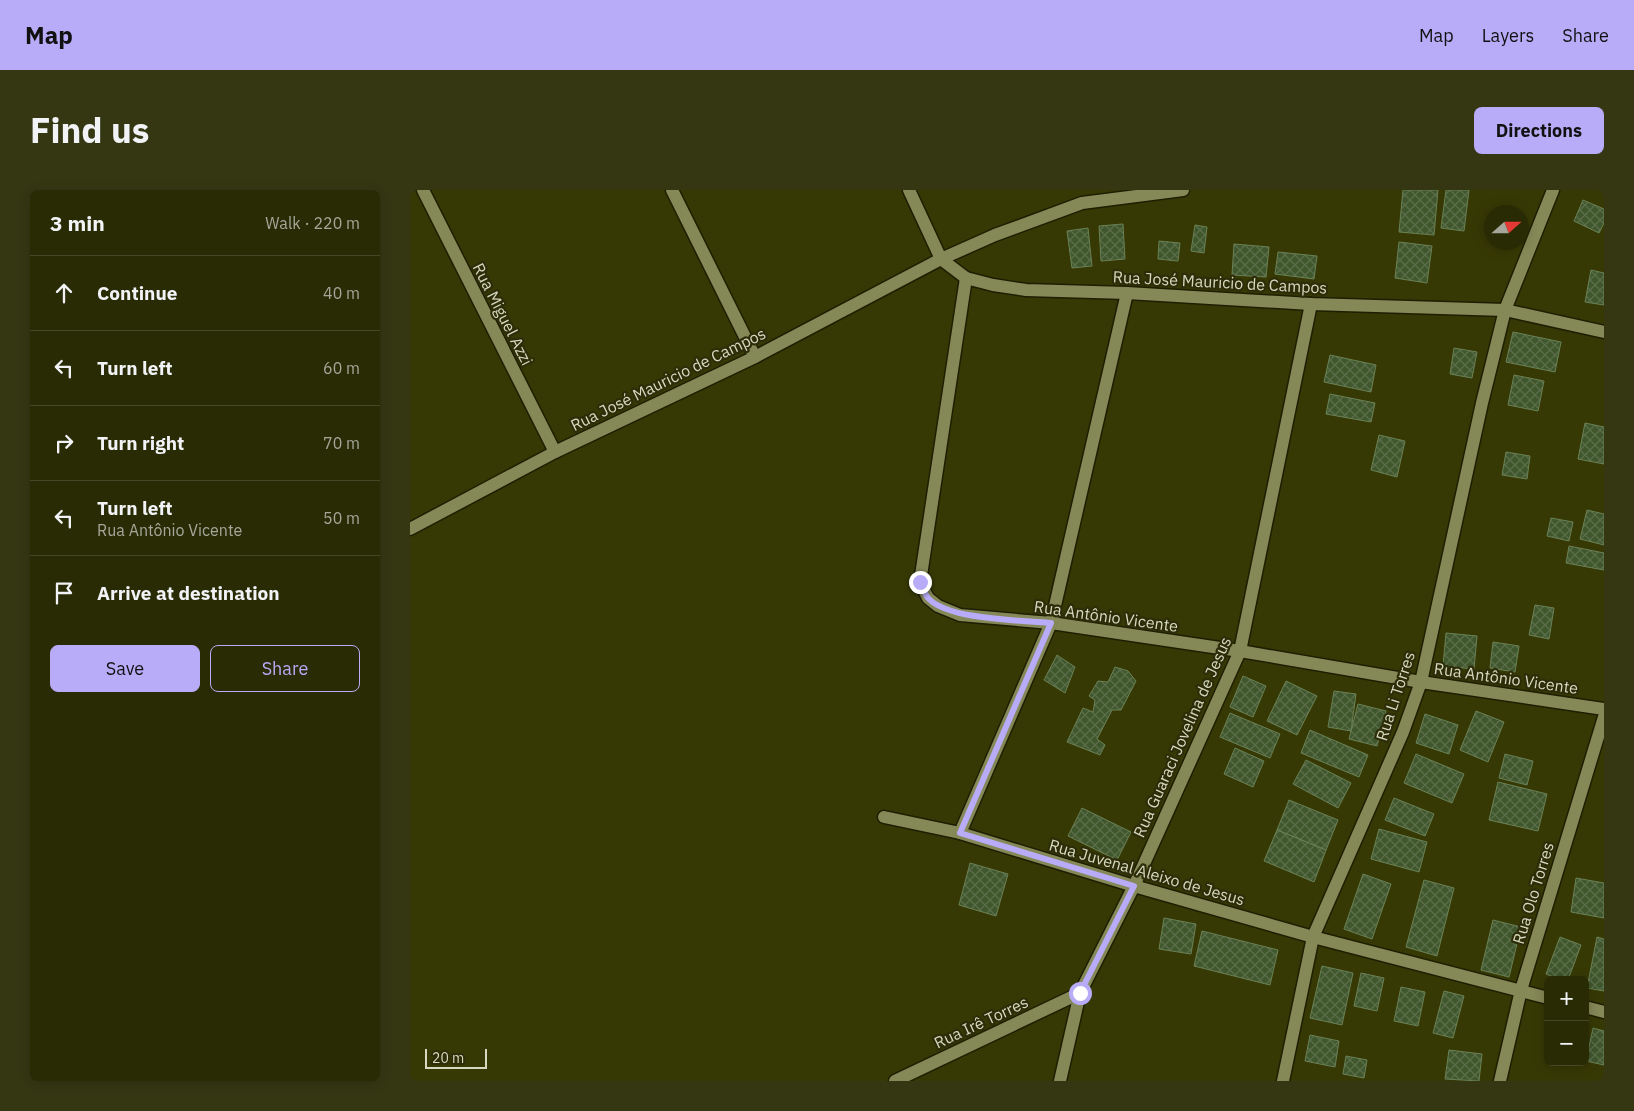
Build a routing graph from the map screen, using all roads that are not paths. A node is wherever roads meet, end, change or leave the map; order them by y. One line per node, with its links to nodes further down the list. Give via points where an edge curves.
1 (423, 190): 15 (street, Rua Miguel Azzi)
2 (672, 190): 14 (street)
3 (908, 190): 8 (street)
4 (1087, 190): 7 (street)
5 (1183, 190): 7 (street, Rua José Mauricio de Campos)
6 (1553, 190): 12 (street, Rua Li Torres)
7 (1082, 203): 8 (street, Rua José Mauricio de Campos)
8 (941, 259): 9 (street, Rua José Mauricio de Campos); 14 (street, Rua José Mauricio de Campos)
9 (966, 278): 10 (street, Rua José Mauricio de Campos, via 1026,290); 17 (street, Rua Antônio Vicente, via 920,582 928,598 938,606 960,614)
10 (1127, 293): 11 (street, Rua José Mauricio de Campos); 17 (street)
11 (1311, 304): 12 (street, Rua José Mauricio de Campos); 18 (street, Rua Guaraci Jovelina de Jesus)
12 (1505, 310): 13 (street, Rua José Mauricio de Campos); 19 (street, Rua Li Torres)
13 (1604, 332)
14 (755, 356): 15 (street, Rua José Mauricio de Campos)
15 (555, 452): 16 (street, Rua José Mauricio de Campos)
16 (410, 529)
17 (1051, 623): 18 (street, Rua Antônio Vicente); 23 (street)
18 (1240, 652): 19 (street, Rua Antônio Vicente); 24 (street, Rua Guaraci Jovelina de Jesus)
19 (1420, 682): 20 (street, Rua Antônio Vicente); 25 (street, Rua Li Torres, via 1403,732)
20 (1604, 708)
21 (1604, 717): 26 (street, Rua Olo Torres)
22 (884, 817): 23 (street, Rua Juvenal Aleixo de Jesus)
23 (960, 833): 24 (street, Rua Juvenal Aleixo de Jesus)
24 (1134, 886): 25 (street, Rua Juvenal Aleixo de Jesus); 27 (street, Rua Guaraci Jovelina de Jesus)
25 (1313, 937): 26 (street, Rua Juvenal Aleixo de Jesus); 33 (street, Rua Li Torres)
26 (1521, 990): 28 (street, Rua Juvenal Aleixo de Jesus); 34 (street, Rua Olo Torres)
27 (1080, 993): 31 (street, Rua Irê Torres); 32 (street, Rua Guaraci Jovelina de Jesus)
28 (1544, 997)
29 (1589, 1009): 30 (street)
30 (1604, 1012)
31 (896, 1081)
32 (1060, 1081)
33 (1283, 1081)
34 (1500, 1081)

